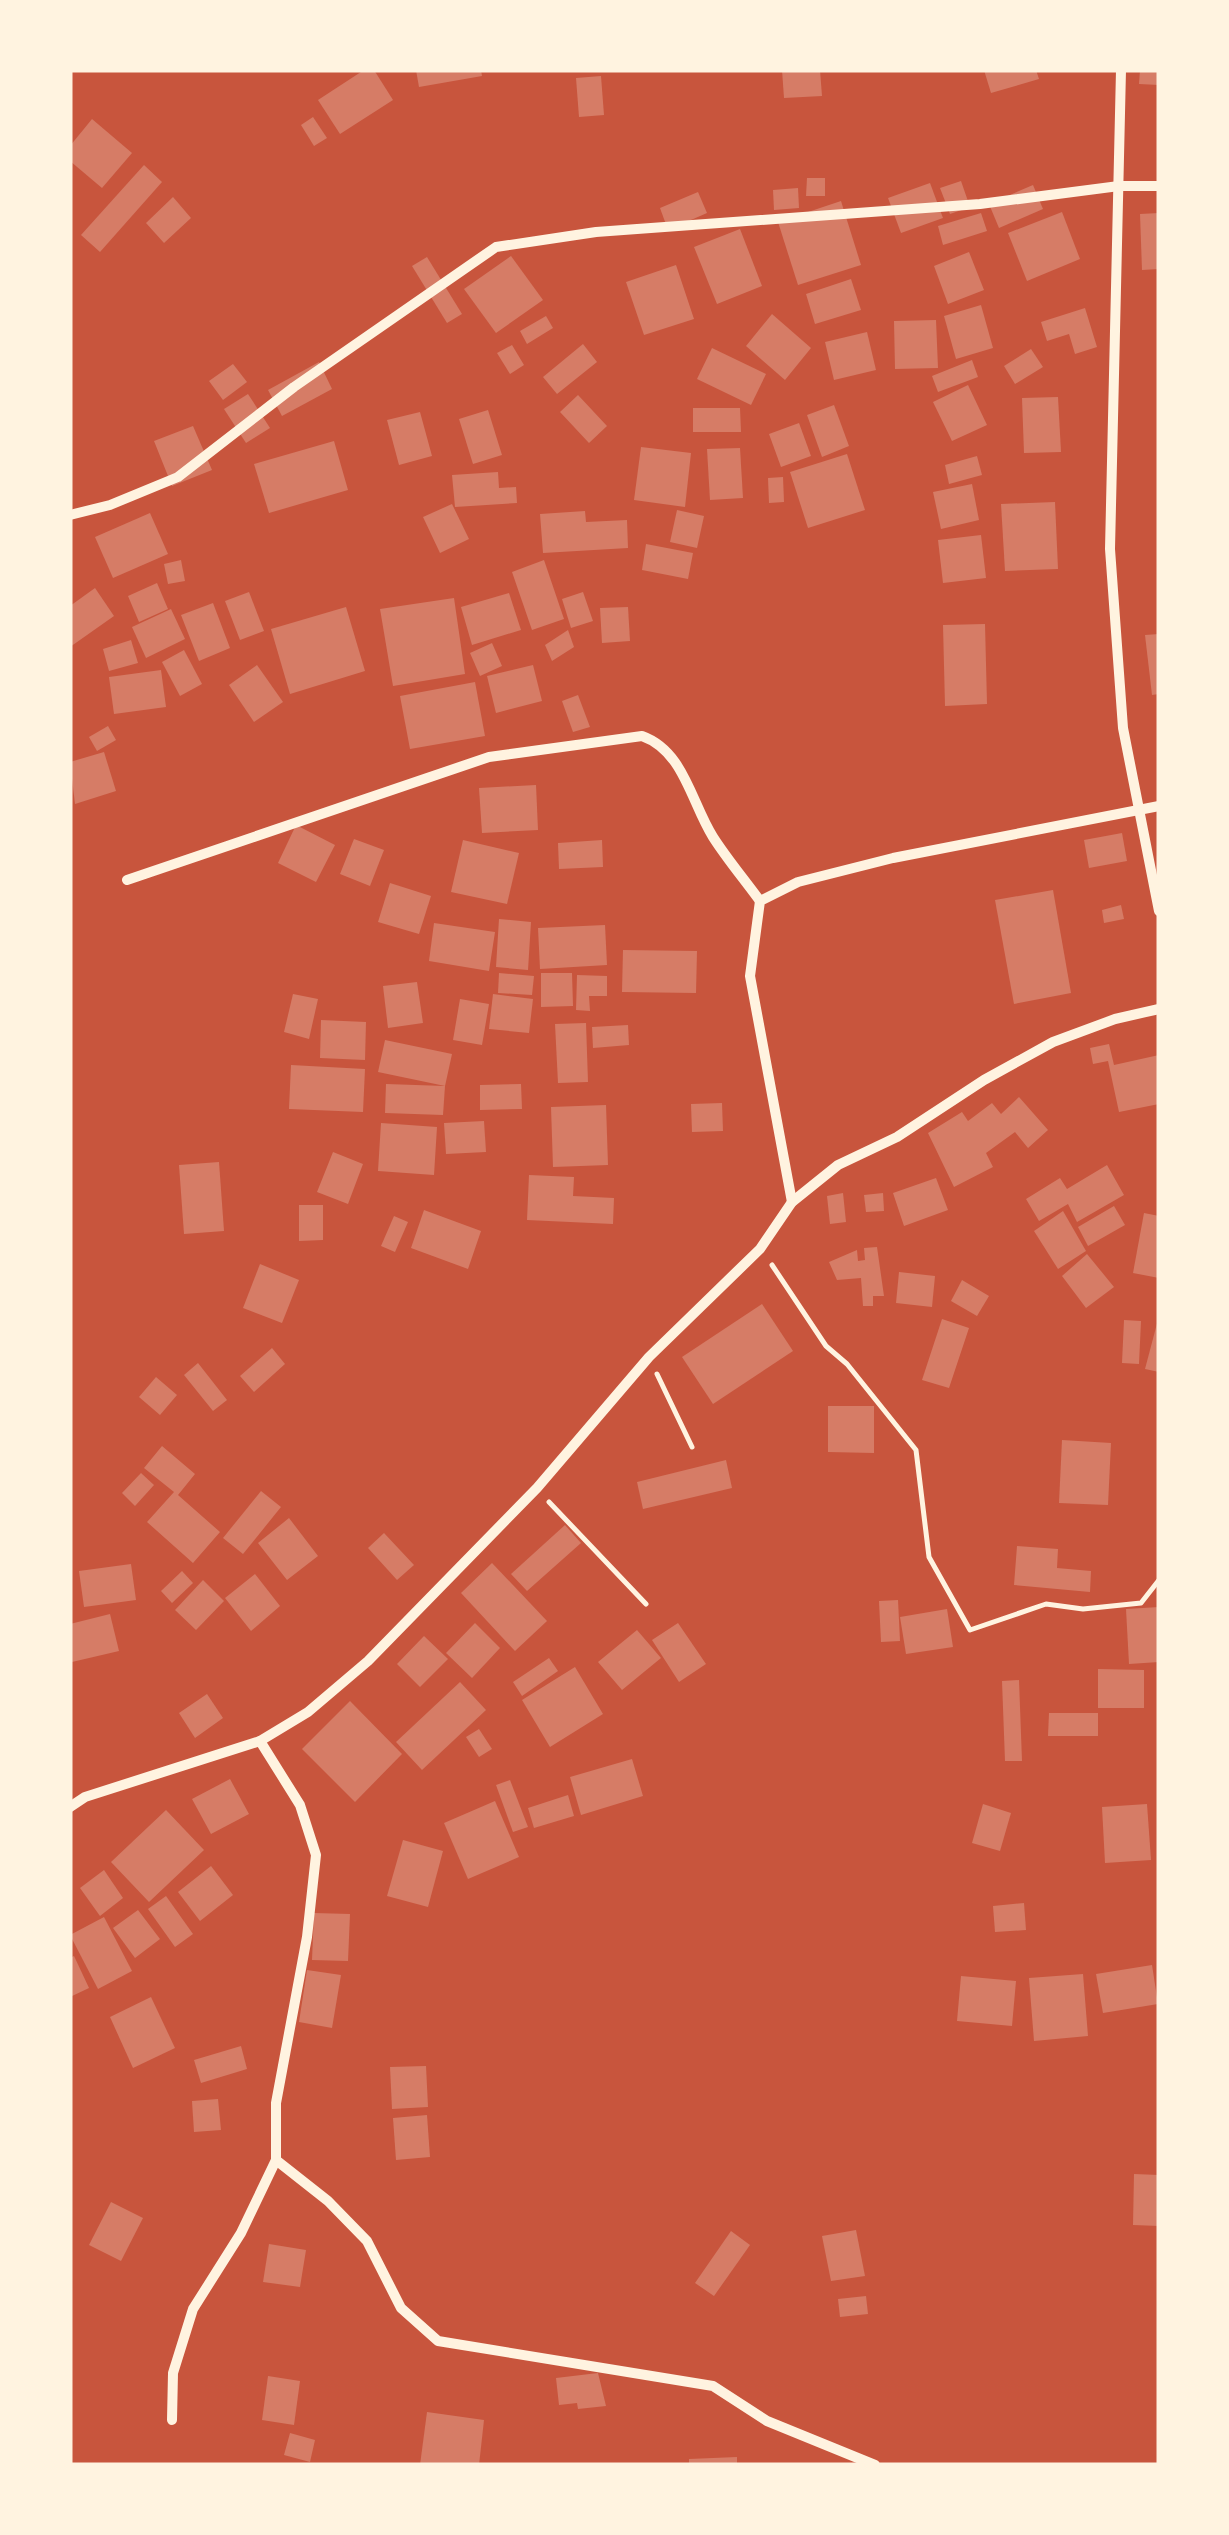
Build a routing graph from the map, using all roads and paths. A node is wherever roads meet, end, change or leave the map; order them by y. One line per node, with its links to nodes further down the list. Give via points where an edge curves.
1 (1121, 70): 2 (street)
2 (1119, 186): 3 (street); 4 (street, via 496,246 178,477); 6 (street, via 1110,549 1123,728)
3 (1159, 186)
4 (70, 516)
5 (1159, 806): 6 (street)
6 (1139, 809): 8 (street, via 892,858 798,882); 9 (street)
7 (127, 880): 8 (street, via 489,756 642,736 660,743 680,769 712,836)
8 (760, 900): 11 (street, via 750,976)
9 (1159, 911)
10 (1159, 1010): 11 (street, via 1053,1042 898,1137 838,1165)
11 (792, 1202): 12 (street)
12 (760, 1248): 13 (street); 16 (path, via 826,1346 916,1450 929,1556 970,1630 1046,1604 1083,1609 1141,1603)
13 (650, 1357): 14 (path); 15 (street)
14 (692, 1447)
15 (537, 1488): 17 (path); 18 (street, via 368,1661 308,1712)
16 (1159, 1580)
17 (646, 1604)
18 (260, 1741): 19 (street); 20 (street, via 300,1805 316,1855 276,2103)
19 (70, 1807)
20 (276, 2160): 21 (street, via 193,2309 174,2372); 22 (street, via 367,2241 400,2308 438,2342 713,2386 767,2421)
21 (172, 2420)
22 (875, 2465)

